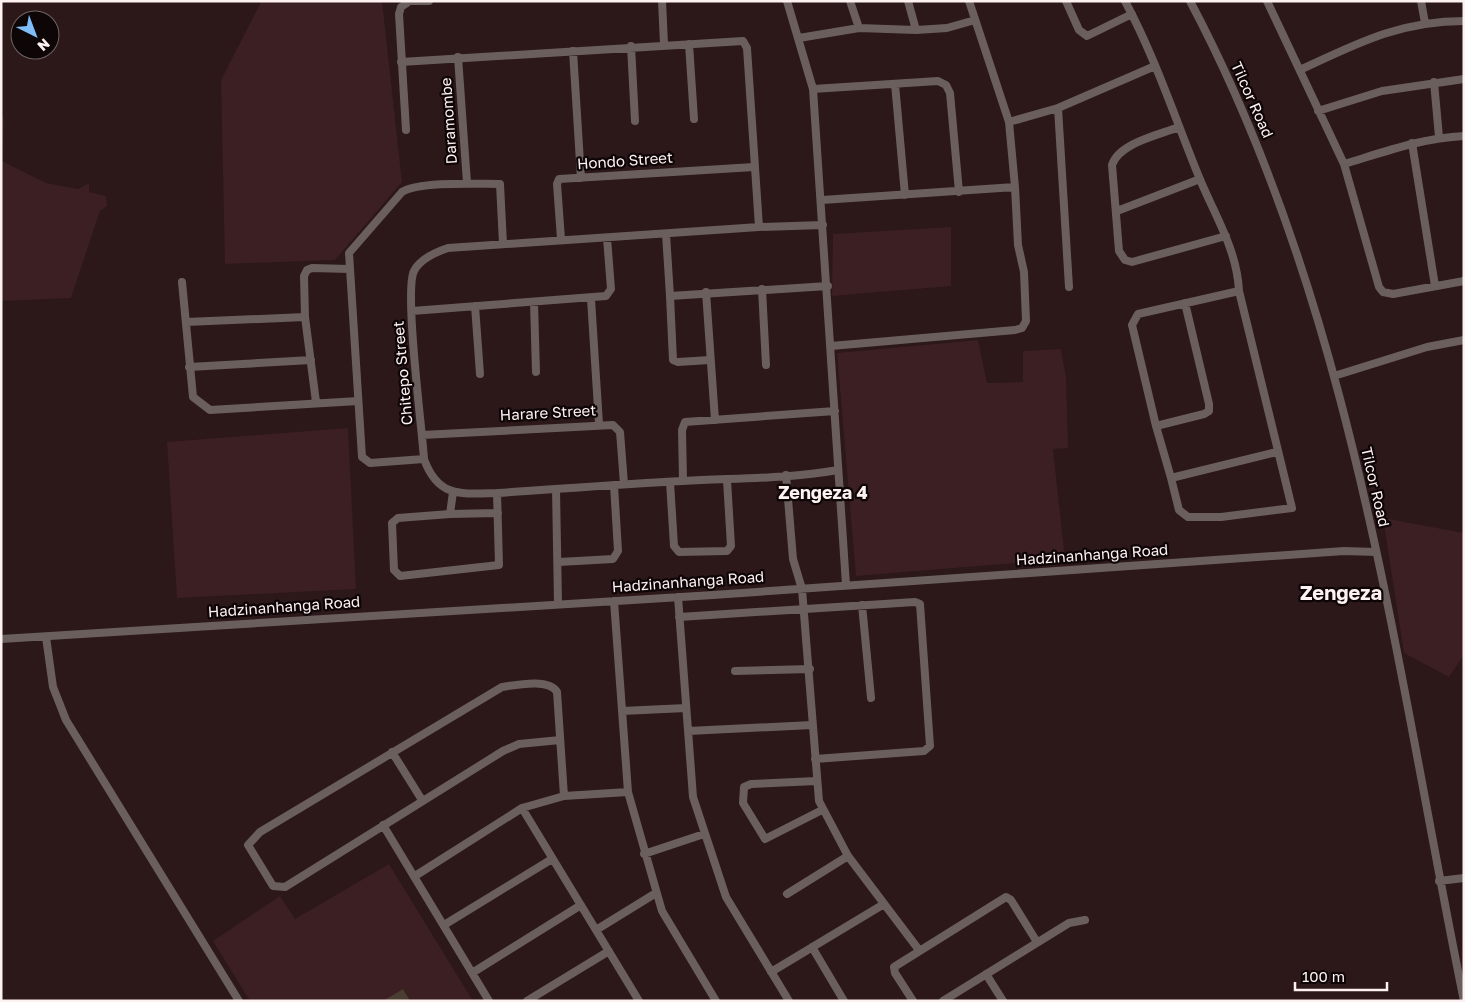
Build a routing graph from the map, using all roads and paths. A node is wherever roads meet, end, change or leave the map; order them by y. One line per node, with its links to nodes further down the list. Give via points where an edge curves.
1 (429, 1): 12 (street)
2 (662, 1): 20 (street)
3 (786, 1): 19 (street)
4 (850, 1): 17 (street)
5 (908, 1): 18 (street)
6 (969, 1): 14 (street)
7 (1066, 1): 13 (street, via 1079,30 1087,36)
8 (1125, 1): 13 (street)
9 (1190, 1): 84 (street, Tilcor Road, via 1230,83 1279,201 1318,314)
10 (1267, 1): 27 (street)
11 (1420, 1): 16 (street)
12 (407, 2): 25 (street, via 399,14)
13 (1132, 14): 26 (street)
14 (975, 20): 18 (street, via 947,28); 36 (street)
15 (1464, 20): 16 (street)
16 (1425, 23): 27 (street, via 1379,34)
17 (859, 28): 18 (street); 19 (street)
18 (916, 30)
19 (799, 38): 31 (street)
20 (664, 44): 21 (street); 22 (street)
21 (689, 44): 34 (street); 43 (street, via 740,41 746,46)
22 (631, 46): 23 (street); 35 (street)
23 (573, 51): 24 (street); 44 (street)
24 (458, 57): 25 (street); 46 (street, Daramombe)
25 (401, 62): 38 (street)
26 (1155, 66): 32 (street); 37 (street)
27 (1300, 70): 33 (street)
28 (1464, 79): 29 (street)
29 (1434, 82): 33 (street, via 1382,91); 40 (street)
30 (894, 84): 31 (street); 48 (street, via 938,81 946,84 950,93); 49 (street)
31 (813, 89): 50 (street)
32 (1058, 108): 36 (street); 64 (street)
33 (1318, 111): 42 (street)
34 (694, 119)
35 (634, 121)
36 (1009, 122): 47 (street)
37 (1179, 127): 45 (street); 51 (street, via 1124,148 1115,157 1112,165)
38 (406, 130)
39 (1464, 136): 40 (street)
40 (1439, 137): 41 (street)
41 (1412, 143): 42 (street); 63 (street)
42 (1344, 164): 63 (street, via 1379,287 1383,292 1393,294)
43 (754, 167): 44 (street, Hondo Street); 53 (street)
44 (581, 178): 57 (street, Hondo Street, via 559,179 556,184)
45 (1200, 179): 51 (street); 55 (street)
46 (467, 183): 58 (street, via 500,184); 59 (street, via 414,187 402,192 351,250)
47 (1015, 187): 48 (street); 77 (street, via 1018,245 1024,272 1026,321 1022,328)
48 (959, 192): 49 (street)
49 (904, 195): 50 (street)
50 (822, 200): 52 (street)
51 (1117, 211): 55 (street, via 1119,251 1125,260 1132,262)
52 (823, 225): 53 (street, Chitepo Street); 62 (street)
53 (759, 227): 54 (street, Chitepo Street)
54 (666, 234): 56 (street, Chitepo Street); 68 (street)
55 (1226, 236): 66 (street)
56 (607, 238): 57 (street, Chitepo Street); 69 (street, via 610,293)
57 (560, 239): 58 (street, Chitepo Street)
58 (502, 244): 73 (street, Chitepo Street, via 454,246 424,260 411,278)
59 (349, 269): 74 (street, via 307,270 304,276); 85 (street)
60 (1464, 281): 63 (street)
61 (182, 282): 75 (street)
62 (828, 286): 65 (street); 77 (street)
63 (1435, 286)
64 (1069, 287)
65 (762, 290): 67 (street); 80 (street)
66 (1239, 290): 71 (street); 92 (street)
67 (706, 292): 68 (street); 79 (street)
68 (670, 296): 79 (street, via 673,360)
69 (591, 299): 70 (street); 89 (street)
70 (534, 302): 72 (street); 82 (street)
71 (1185, 303): 90 (street, via 1138,314 1132,325); 90 (street, via 1209,411)
72 (475, 306): 73 (street); 83 (street)
73 (412, 311): 91 (street, Chitepo Street)
74 (305, 317): 75 (street); 78 (street)
75 (186, 322): 81 (street)
76 (1464, 340): 84 (street, via 1427,347)
77 (831, 346): 87 (street)
78 (311, 360): 81 (street); 86 (street)
79 (710, 360): 88 (street)
80 (766, 365)
81 (189, 367): 86 (street, via 193,397 210,410)
82 (536, 372)
83 (480, 374)
84 (1334, 376): 107 (street, Tilcor Road)
85 (358, 400): 86 (street); 93 (street, via 364,460 370,463)
86 (316, 402)
87 (835, 410): 88 (street); 94 (street)
88 (715, 420): 98 (street, via 687,421 682,425)
89 (598, 424): 91 (street, Harare Street); 100 (street, Harare Street, via 613,424 620,432)
90 (1156, 426): 96 (street)
91 (422, 434): 93 (street, Chitepo Street)
92 (1277, 452): 96 (street); 96 (street, via 1292,508 1221,517 1188,517 1179,510)
93 (424, 459): 103 (street, Chitepo Street, via 436,483)
94 (838, 470): 95 (street); 109 (street)
95 (786, 475): 97 (street); 110 (street, via 793,559)
96 (1171, 478)
97 (727, 480): 98 (street); 99 (street, via 731,546 727,551 679,552 674,546)
98 (683, 481): 99 (street)
99 (670, 482): 100 (street)
100 (624, 484): 101 (street)
101 (614, 486): 102 (street); 108 (street, via 616,557)
102 (556, 489): 104 (street); 108 (street)
103 (453, 492): 104 (street); 106 (street)
104 (497, 493): 105 (street)
105 (498, 513): 106 (street); 106 (street, via 501,562 498,566 396,575 391,525 394,520)
106 (450, 514)
107 (1376, 552): 109 (street, Hadzinanhanga Road, via 1344,551); 142 (street, Tilcor Road)
108 (559, 562): 113 (street)
109 (846, 586): 110 (street, Hadzinanhanga Road)
110 (802, 588): 111 (street, Hadzinanhanga Road); 115 (street)
111 (678, 597): 112 (street, Hadzinanhanga Road); 116 (street)
112 (614, 601): 113 (street, Hadzinanhanga Road); 123 (street)
113 (558, 604): 117 (street, Hadzinanhanga Road)
114 (862, 605): 115 (street); 121 (street); 128 (street, via 920,604 930,746 924,751)
115 (804, 610): 116 (street); 119 (street)
116 (679, 617): 122 (street)
117 (46, 636): 118 (street, Hadzinanhanga Road); 157 (street, via 53,687 66,720)
118 (1, 639)
119 (810, 669): 120 (street); 124 (street)
120 (734, 671)
121 (871, 698)
122 (686, 708): 123 (street); 125 (street)
123 (622, 711): 130 (street)
124 (812, 725): 125 (street); 128 (street)
125 (688, 731): 136 (street, via 693,797)
126 (560, 740): 127 (street, via 555,688 548,684 510,685 488,693); 131 (street); 132 (street, via 519,744)
127 (392, 752): 132 (street); 135 (street, via 260,832 248,844 273,886 281,888)
128 (815, 759): 129 (street)
129 (816, 781): 134 (street); 134 (street, via 744,786 743,803 765,839)
130 (628, 792): 131 (street); 137 (street)
131 (564, 796): 133 (street)
132 (422, 800): 135 (street)
133 (522, 808): 139 (street); 140 (street)
134 (822, 810): 138 (street)
135 (384, 825): 140 (street)
136 (704, 834): 137 (street); 154 (street, via 726,898)
137 (644, 854): 143 (street)
138 (848, 856): 144 (street); 145 (street)
139 (552, 859): 146 (street); 148 (street)
140 (415, 876): 148 (street)
141 (1464, 878): 142 (street)
142 (1440, 881): 167 (street, Tilcor Road)
143 (656, 892): 149 (street); 161 (street, via 662,911)
144 (787, 894)
145 (884, 904): 151 (street); 152 (street)
146 (581, 905): 149 (street); 155 (street)
147 (1085, 920): 150 (street, via 1069,923)
148 (444, 925): 155 (street)
149 (596, 930): 153 (street)
150 (1037, 942): 152 (street, via 1012,900 1006,897); 156 (street)
151 (812, 947): 154 (street); 163 (street)
152 (919, 950): 164 (street, via 894,967 895,974)
153 (609, 951): 159 (street); 160 (street)
154 (771, 972): 162 (street)
155 (472, 973): 158 (street)
156 (986, 974): 165 (street); 166 (street)
157 (239, 1001)
158 (489, 1001)
159 (527, 1001)
160 (639, 1001)
161 (716, 1001)
162 (789, 1001)
163 (844, 1001)
164 (913, 1001)
165 (944, 1001)
166 (1004, 1001)
167 (1464, 1001)

